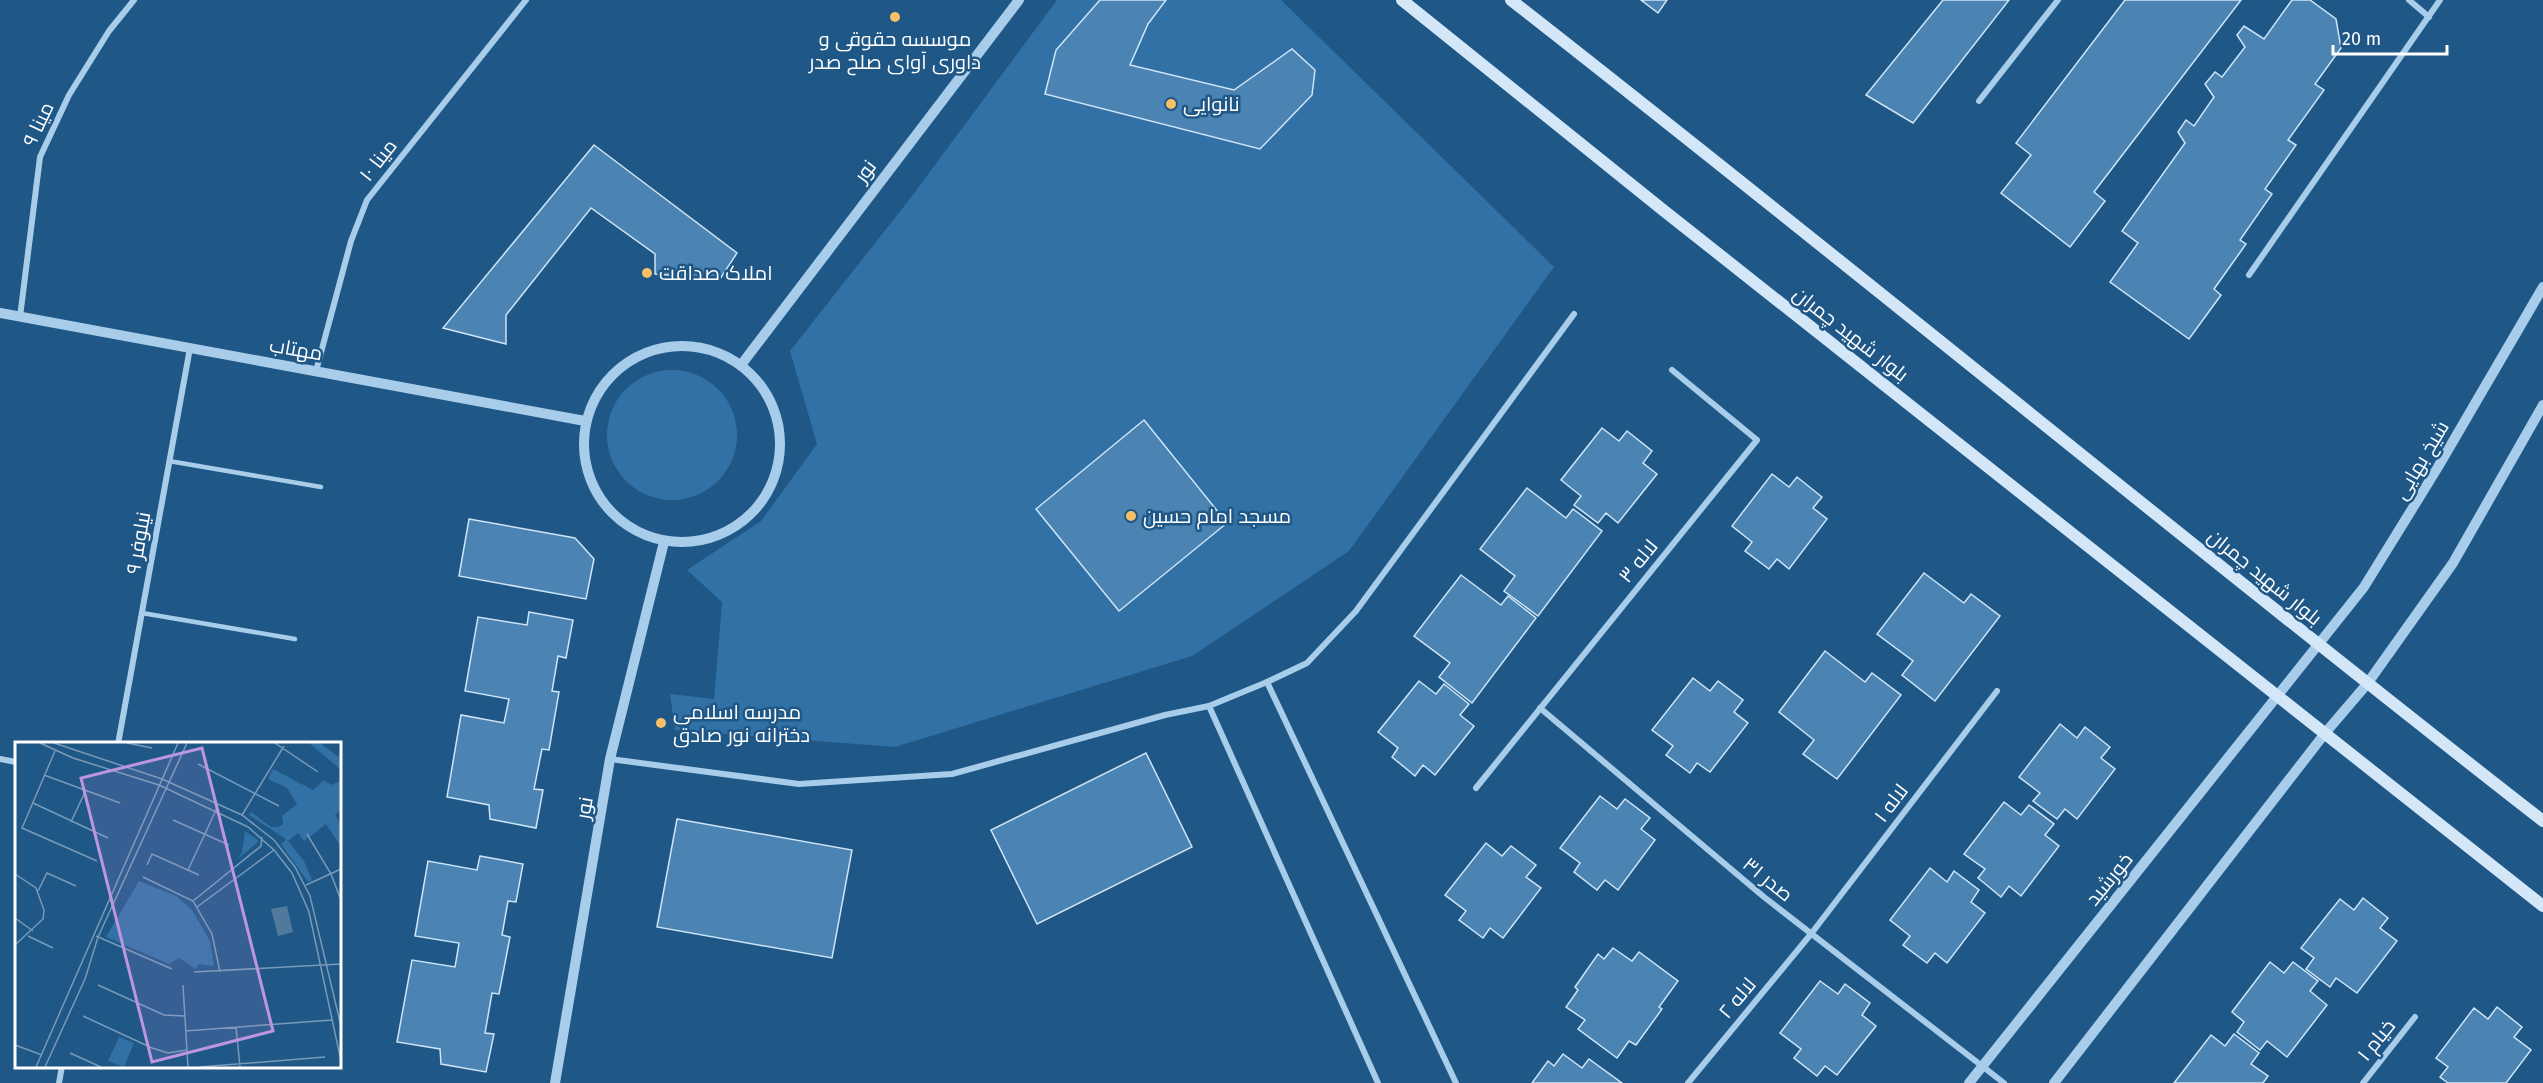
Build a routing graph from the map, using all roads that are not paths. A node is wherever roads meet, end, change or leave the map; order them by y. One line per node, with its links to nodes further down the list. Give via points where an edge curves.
1 (134, 0): 15 (street, مینا ۹, via 109,31 69,95 39,157)
2 (526, 0): 19 (street, مینا ۱۰, via 367,200 351,241)
3 (1019, 0): 17 (street, نور)
4 (1402, 0): 31 (main road, بلوار شهید چمران)
5 (1511, 0): 27 (main road, بلوار شهید چمران)
6 (2058, 0): 10 (street)
7 (2409, 0): 9 (street)
8 (2440, 0): 9 (street)
9 (2429, 17): 11 (street)
10 (1979, 100)
11 (2249, 275)
12 (2543, 287): 27 (street, شیخ بهایی, via 2364,587)
13 (0, 313): 15 (street, مهتاب)
14 (1574, 314): 28 (street, via 1356,611 1307,663)
15 (20, 317): 16 (street, مهتاب)
16 (190, 348): 19 (street, مهتاب); 22 (street, نیلوفر ۹)
17 (741, 364): 21 (street, via 702,347 664,346 633,358 608,378); 24 (street, via 763,388 777,418 779,456 770,488 746,518 715,537)
18 (1672, 370): 33 (street, لاله ۳, via 1756,440)
19 (316, 371): 21 (street, مهتاب)
20 (2543, 405): 29 (street, via 2453,563)
21 (585, 421): 24 (street, via 584,463 598,497 624,524)
22 (169, 461): 23 (lane); 25 (street, نیلوفر ۹)
23 (321, 487)
24 (664, 542): 37 (street, نور)
25 (142, 613): 26 (lane); 35 (street, نیلوفر ۹)
26 (295, 639)
27 (2319, 645): 29 (main road, بلوار شهید چمران); 31 (street, شیخ بهایی)
28 (1267, 682): 32 (street); 49 (street)
29 (2367, 684): 34 (street); 40 (main road)
30 (1997, 691): 42 (street, لاله ۱)
31 (2277, 697): 34 (main road, بلوار شهید چمران); 44 (street, خورشید)
32 (1209, 706): 37 (street, via 952,774 799,784); 48 (street)
33 (1540, 708): 39 (street, لاله ۳); 42 (street, صدر ۳۱)
34 (2326, 732): 41 (main road); 53 (street)
35 (118, 742)
36 (0, 759): 38 (street)
37 (610, 759): 47 (street, نور)
38 (15, 762)
39 (1476, 788)
40 (2543, 821)
41 (2543, 906)
42 (1811, 934): 44 (street, صدر ۳۱); 50 (street, لاله ۲)
43 (2415, 1017): 54 (street, خیام ۱)
44 (1983, 1065): 51 (street, خورشید); 52 (street, صدر ۳۱)
45 (62, 1068): 46 (street)
46 (59, 1083)
47 (555, 1083)
48 (1378, 1083)
49 (1456, 1083)
50 (1688, 1083)
51 (1969, 1083)
52 (2004, 1083)
53 (2054, 1083)
54 (2362, 1083)

